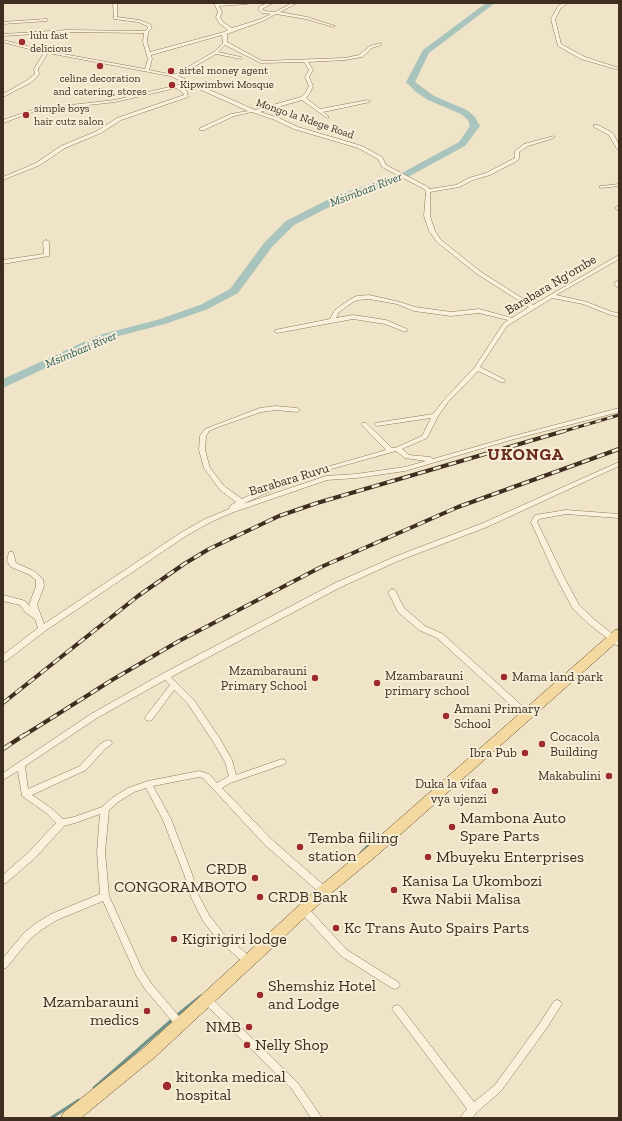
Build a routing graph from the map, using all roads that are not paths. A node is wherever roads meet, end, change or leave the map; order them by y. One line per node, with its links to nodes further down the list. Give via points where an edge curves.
1 (115, 3): 12 (street, via 115,18 144,22 150,28)
2 (247, 3): 6 (street)
3 (271, 3): 7 (street, via 260,9 263,12)
4 (295, 3): 7 (street)
5 (566, 3): 23 (street, via 559,7 553,19 559,45 583,58)
6 (216, 4): 11 (street, via 221,23)
7 (275, 13): 10 (street, via 308,18); 11 (street)
8 (46, 20): 9 (street)
9 (3, 23)
10 (333, 26)
11 (230, 30): 13 (street)
12 (146, 32): 14 (street, via 67,31); 20 (street)
13 (225, 33): 16 (street); 20 (street)
14 (3, 35)
15 (3, 41): 18 (street, Mongo la Ndege Road)
16 (225, 42): 19 (street); 22 (street, via 261,62)
17 (380, 44): 22 (street, via 358,56)
18 (47, 52): 24 (street, Mongo la Ndege Road); 28 (street, via 36,69 37,74)
19 (215, 53): 21 (street); 25 (street)
20 (148, 54): 24 (street, via 150,59)
21 (239, 58)
22 (306, 62): 29 (street, via 312,70 307,77 311,86)
23 (619, 69)
24 (147, 70): 25 (street, Mongo la Ndege Road)
25 (175, 76): 26 (street, Mongo la Ndege Road)
26 (189, 82): 27 (street); 32 (street, Mongo la Ndege Road)
27 (178, 87): 34 (street, via 115,101 39,109); 39 (street, via 186,96 119,120 99,132 63,147 38,164)
28 (3, 96)
29 (303, 98): 31 (street); 32 (street)
30 (368, 100): 31 (street)
31 (319, 111): 33 (street)
32 (254, 112): 36 (street, via 233,115); 42 (street, Mongo la Ndege Road, via 360,147 380,158 384,166)
33 (327, 117)
34 (3, 122)
35 (596, 126): 38 (street, via 611,134)
36 (202, 129)
37 (552, 137): 42 (street, via 526,145 517,152 515,160 488,174 452,187)
38 (619, 149)
39 (3, 179)
40 (619, 185): 41 (street)
41 (601, 187)
42 (428, 191): 47 (street, via 428,216 432,231 439,241 479,273)
43 (46, 242): 45 (street, via 45,256)
44 (619, 257): 46 (street, Barabara Ng'ombe)
45 (3, 262)
46 (551, 296): 47 (street, Barabara Ng'ombe); 48 (street, via 586,303)
47 (533, 307): 50 (street, Barabara Ng'ombe)
48 (619, 315)
49 (333, 320): 50 (street, via 337,311 351,301 369,297 414,309 451,314 479,311); 51 (street, via 353,317 371,319); 52 (street)
50 (513, 320): 53 (street, Barabara Ng'ombe, via 505,325)
51 (405, 330)
52 (278, 331)
53 (477, 368): 54 (street); 57 (street, Barabara Ng'ombe)
54 (503, 381)
55 (298, 410): 63 (street, via 260,410 207,430 203,436 202,450 206,468 222,488)
56 (619, 410): 61 (street, Barabara Ruvu)
57 (435, 416): 59 (street); 60 (street, Barabara Ng'ombe, via 425,436)
58 (364, 424): 60 (street)
59 (377, 424)
60 (394, 450): 61 (street, via 407,457); 63 (street, Barabara Ng'ombe, via 322,470)
61 (442, 459): 64 (street, Barabara Ruvu, via 398,470 326,478)
62 (619, 464): 73 (street, via 485,525 396,559 338,585)
63 (240, 502): 64 (street, Barabara Ng'ombe)
64 (229, 511): 70 (street, Barabara Ruvu, via 184,534)
65 (619, 516): 71 (street, via 566,512 537,517 534,522 576,607 583,615)
66 (10, 554): 69 (street, via 13,565 39,579 40,586 33,605)
67 (392, 592): 75 (street, via 401,610 422,628 440,636)
68 (3, 598): 69 (street, via 22,603)
69 (38, 617): 70 (street)
70 (42, 629): 72 (street, Barabara Ruvu)
71 (617, 638): 75 (main road)
72 (3, 659)
73 (166, 676): 74 (street); 79 (street, via 94,716)
74 (174, 685): 76 (street); 81 (street, via 192,702 217,740 231,768)
75 (527, 715): 88 (main road)
76 (149, 718)
77 (108, 743): 84 (street, via 84,768)
78 (282, 762): 81 (street)
79 (22, 764): 80 (street); 84 (street)
80 (3, 777)
81 (231, 780): 83 (street)
82 (148, 784): 83 (street, via 200,774); 85 (street, via 131,790); 91 (street, via 167,819 195,896 206,918 220,936)
83 (217, 786): 88 (street, via 267,841)
84 (25, 794): 86 (street)
85 (105, 809): 86 (street); 89 (street, via 101,852)
86 (61, 823): 87 (street, via 32,855)
87 (3, 880)
88 (324, 891): 90 (main road)
89 (105, 896): 92 (street, via 54,917 38,927); 97 (street, via 139,972)
90 (304, 910): 91 (main road); 93 (street, via 344,953)
91 (247, 960): 94 (main road)
92 (3, 965)
93 (395, 985)
94 (206, 999): 97 (main road); 100 (street, via 295,1086)
95 (557, 1004): 98 (street, via 498,1088)
96 (397, 1009): 98 (street)
97 (180, 1024): 99 (main road)
98 (473, 1109): 101 (street)
99 (69, 1118)
100 (317, 1118)
101 (465, 1118)

